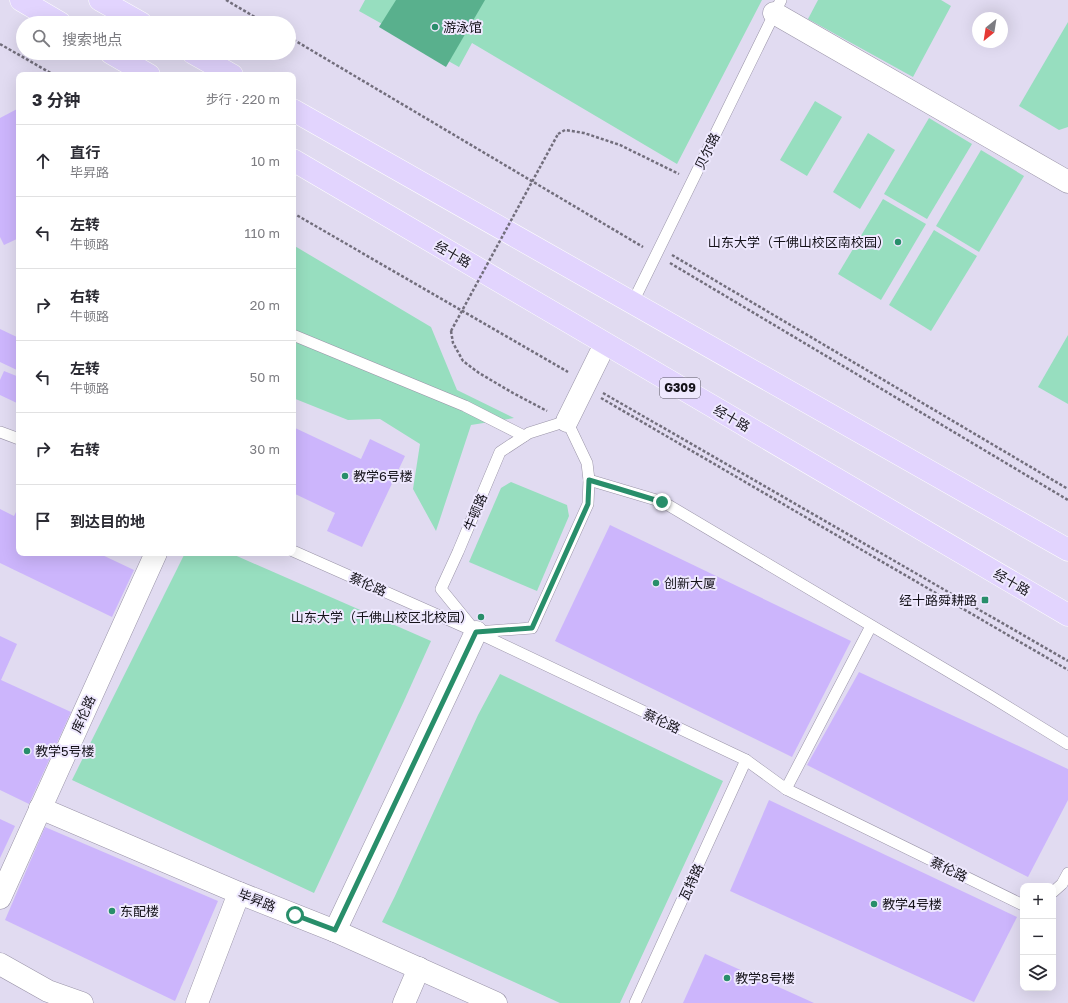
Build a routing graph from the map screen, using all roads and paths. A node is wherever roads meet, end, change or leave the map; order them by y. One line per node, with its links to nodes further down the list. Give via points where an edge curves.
1 (21, 0): 5 (highway)
2 (100, 0): 6 (highway)
3 (226, 0): 7 (path)
4 (778, 7): 19 (lane, 贝尔路); 20 (street)
5 (48, 16)
6 (128, 16)
7 (253, 16)
8 (296, 41): 22 (path)
9 (0, 44): 10 (path)
10 (16, 53)
11 (28, 60): 14 (path)
12 (123, 60): 15 (highway)
13 (205, 60): 16 (highway)
14 (49, 72)
15 (144, 72)
16 (227, 72)
17 (296, 112): 23 (highway)
18 (296, 162): 25 (highway, 经十路 / G309)
19 (692, 181): 22 (lane, 贝尔路); 27 (path, bridge, via 620,145 584,133 565,130 558,134 451,330 453,343 462,361 513,393)
20 (1068, 182)
21 (296, 215): 26 (path)
22 (658, 251): 23 (lane, 贝尔路); 32 (path); 33 (path)
23 (633, 302): 34 (highway)
24 (296, 336): 29 (lane, via 466,406)
25 (605, 344): 26 (street); 37 (highway, 经十路 / G309)
26 (585, 385): 27 (street); 40 (path); 41 (path)
27 (568, 421): 29 (lane, 牛顿路); 31 (lane, via 587,464)
28 (0, 432): 30 (lane)
29 (524, 436): 39 (lane, 牛顿路, via 500,452 441,588)
30 (16, 438)
31 (589, 480): 38 (lane, via 662,502); 39 (lane, via 588,504 532,628)
32 (1068, 488)
33 (1068, 500)
34 (1068, 550)
35 (296, 552): 39 (lane, 蔡伦路)
36 (155, 556): 45 (street, 库伦路)
37 (1068, 615)
38 (871, 626): 42 (lane); 44 (lane)
39 (476, 632): 43 (lane, 蔡伦路); 51 (street)
40 (1068, 661)
41 (1068, 670)
42 (1068, 744)
43 (746, 760): 44 (lane, 蔡伦路); 59 (lane, 瓦特路)
44 (786, 789): 50 (lane, 蔡伦路)
45 (40, 808): 48 (street, 毕昇路); 49 (street, 库伦路)
46 (1068, 873): 47 (lane)
47 (1056, 889)
48 (239, 893): 51 (street, 毕昇路); 56 (street)
49 (0, 898)
50 (1020, 904)
51 (335, 930): 53 (street, 毕昇路)
52 (0, 964): 54 (street)
53 (419, 968): 57 (street); 58 (street, 毕昇路)
54 (45, 997): 55 (street)
55 (82, 1003)
56 (197, 1003)
57 (404, 1003)
58 (496, 1003)
59 (636, 1003)

